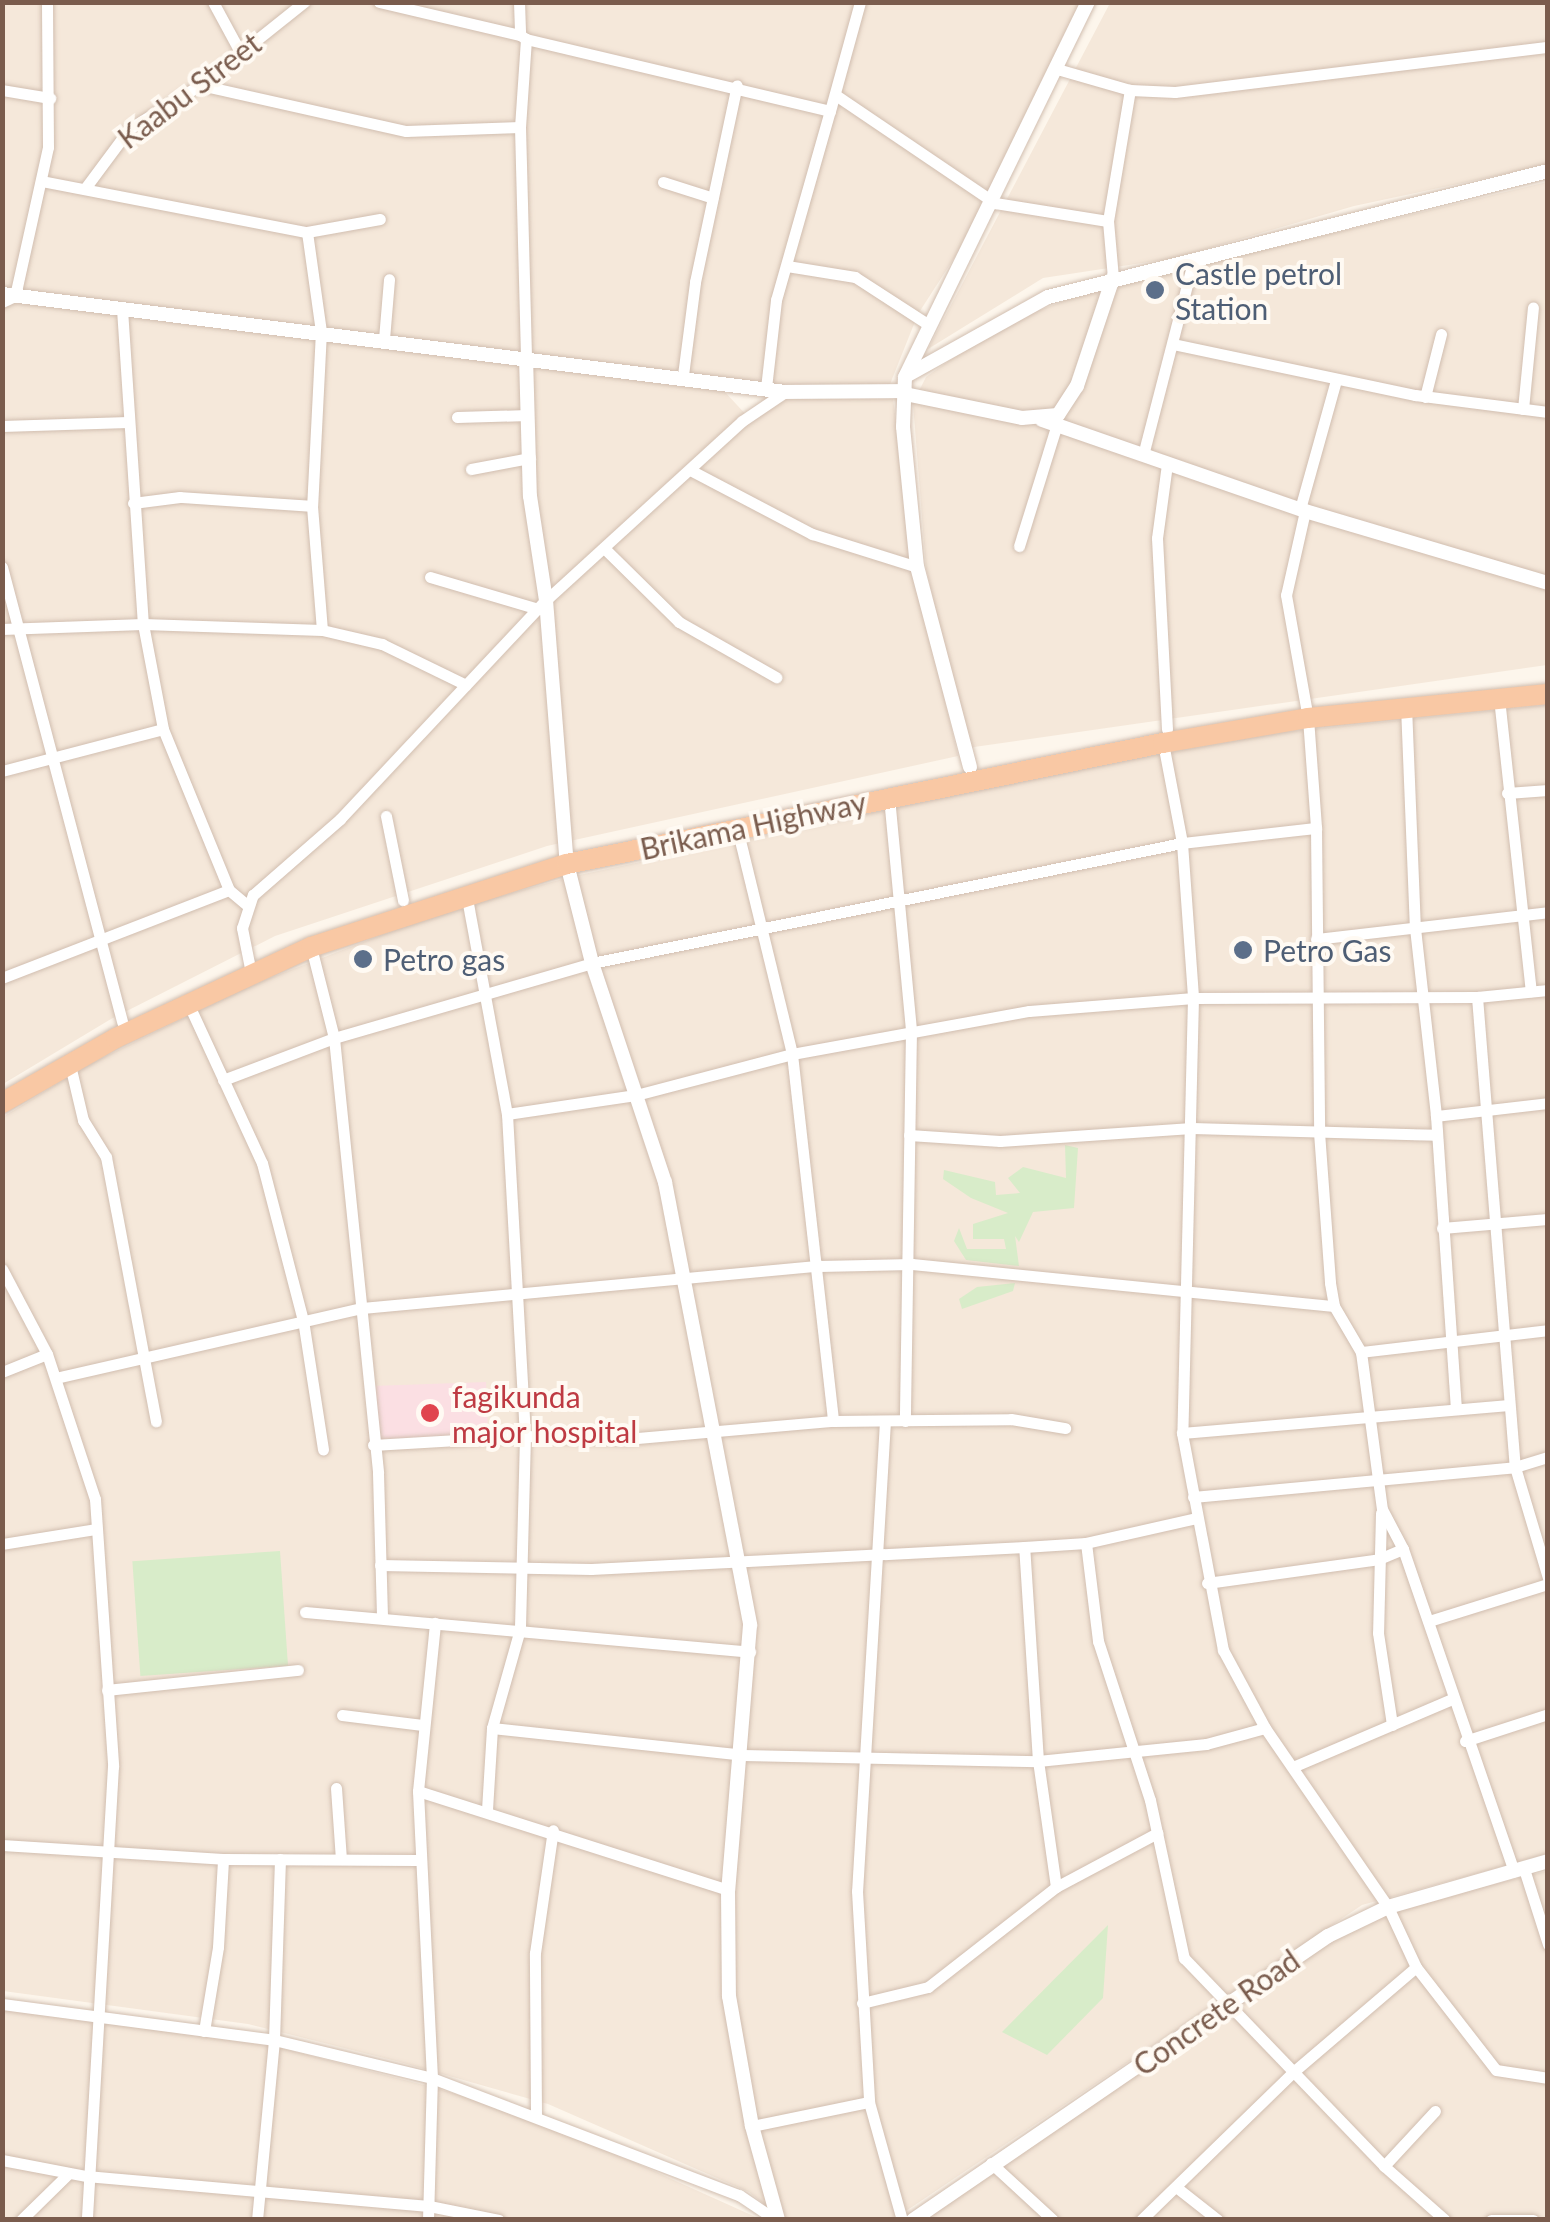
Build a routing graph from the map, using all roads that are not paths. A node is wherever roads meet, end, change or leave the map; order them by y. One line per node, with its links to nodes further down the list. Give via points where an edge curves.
1 (47, 2): 17 (street)
2 (213, 2): 10 (street)
3 (304, 2): 10 (street, Kaabu Street)
4 (379, 2): 8 (street)
5 (519, 2): 8 (street)
6 (1088, 2): 11 (street)
7 (858, 3): 16 (street)
8 (523, 37): 13 (street); 19 (street)
9 (1548, 48): 15 (street, via 1175,92)
10 (240, 52): 12 (street, Kaabu Street)
11 (1057, 69): 15 (street); 25 (street)
12 (200, 84): 19 (street, via 406,132); 23 (street, Kaabu Street, via 129,129)
13 (738, 85): 18 (street); 24 (street)
14 (2, 90): 17 (street)
15 (1130, 90): 27 (street)
16 (837, 96): 18 (street); 25 (street)
17 (50, 98): 21 (street)
18 (830, 110): 30 (street)
19 (520, 127): 41 (street)
20 (1548, 171): 29 (street)
21 (42, 181): 23 (street); 33 (street)
22 (663, 182): 24 (street)
23 (86, 187): 28 (street)
24 (714, 198): 42 (street)
25 (994, 202): 27 (street); 36 (street)
26 (380, 219): 28 (street)
27 (1108, 222): 31 (street)
28 (307, 232): 37 (street)
29 (1193, 262): 31 (street); 40 (street)
30 (787, 266): 36 (street, via 855,277); 45 (street, via 770,328)
31 (1113, 278): 44 (street, via 1010,314); 52 (street, via 1068,404)
32 (389, 279): 39 (street)
33 (6, 297): 35 (street)
34 (1533, 307): 48 (street)
35 (122, 309): 37 (street); 53 (street)
36 (929, 325): 44 (street)
37 (320, 330): 39 (street); 62 (street)
38 (1441, 334): 47 (street)
39 (384, 338): 41 (street)
40 (1172, 344): 43 (street); 56 (street)
41 (526, 356): 42 (street); 50 (street)
42 (683, 375): 45 (street)
43 (1336, 380): 47 (street); 63 (street)
44 (905, 387): 46 (street); 52 (street); 66 (street)
45 (766, 388): 46 (street)
46 (785, 392): 60 (street)
47 (1425, 397): 48 (street)
48 (1523, 409): 49 (street)
49 (1548, 412)
50 (528, 415): 51 (street); 57 (street)
51 (457, 417)
52 (1042, 420): 55 (street)
53 (128, 422): 54 (street); 61 (street)
54 (2, 426)
55 (1056, 427): 56 (street); 64 (street)
56 (1142, 455): 58 (street)
57 (530, 458): 59 (street); 70 (street)
58 (1167, 464): 63 (street); 83 (street, via 1157,538)
59 (471, 469)
60 (690, 470): 65 (street); 66 (street, via 812,534)
61 (133, 503): 62 (street, via 180,496); 71 (street)
62 (312, 506): 74 (street)
63 (1303, 510): 69 (street); 81 (street, via 1286,595)
64 (1019, 546)
65 (605, 549): 70 (street); 75 (street, via 678,622)
66 (917, 566): 85 (street)
67 (2, 567): 72 (street)
68 (430, 577): 70 (street)
69 (1548, 583)
70 (542, 605): 77 (street); 94 (street)
71 (143, 624): 72 (street); 74 (street); 82 (street)
72 (18, 628): 73 (street); 84 (street)
73 (2, 629)
74 (322, 630): 77 (street, via 382,644)
75 (776, 678)
76 (1548, 682): 81 (highway, Brikama Highway)
77 (466, 684): 99 (street, via 340,819)
78 (1548, 694): 79 (highway, Brikama Highway)
79 (1499, 698): 80 (highway, Brikama Highway); 88 (street)
80 (1406, 706): 81 (highway, Brikama Highway); 103 (street)
81 (1307, 712): 83 (highway, Brikama Highway); 92 (street)
82 (164, 730): 84 (street); 95 (street)
83 (1165, 736): 85 (highway, Brikama Highway); 89 (highway, Brikama Highway); 93 (street)
84 (48, 759): 86 (street); 105 (street)
85 (970, 767): 94 (highway, Brikama Highway)
86 (2, 772)
87 (1548, 790): 88 (street)
88 (1508, 793): 101 (street)
89 (888, 797): 91 (highway, Brikama Highway); 97 (street)
90 (386, 816): 98 (street)
91 (737, 828): 94 (highway, Brikama Highway); 102 (street)
92 (1316, 828): 93 (street); 104 (street)
93 (1182, 842): 97 (street); 114 (street)
94 (566, 858): 96 (highway, Brikama Highway); 98 (highway, Brikama Highway); 107 (street)
95 (228, 890): 99 (street); 105 (street)
96 (466, 894): 106 (highway, Brikama Highway); 112 (street)
97 (896, 896): 102 (street); 119 (street)
98 (403, 900): 108 (highway, Brikama Highway)
99 (247, 904): 108 (street, via 242,928)
100 (1548, 912): 101 (street)
101 (1520, 916): 103 (street); 111 (street)
102 (761, 925): 107 (street); 121 (street)
103 (1415, 928): 104 (street); 116 (street)
104 (1316, 939): 115 (street)
105 (97, 943): 109 (street); 118 (street)
106 (312, 947): 108 (highway, Brikama Highway); 120 (street)
107 (592, 963): 112 (street); 125 (street)
108 (249, 967): 117 (highway, Brikama Highway); 118 (highway, Brikama Highway)
109 (2, 978)
110 (1548, 990): 111 (street)
111 (1531, 991): 113 (street)
112 (483, 994): 120 (street); 129 (street)
113 (1476, 997): 116 (street); 128 (street)
114 (1193, 998): 115 (street); 119 (street, via 1029,1010); 131 (street)
115 (1316, 998): 116 (street); 132 (street)
116 (1424, 998): 130 (street)
117 (188, 1002): 122 (highway, Brikama Highway); 123 (street)
118 (122, 1022): 124 (highway, Brikama Highway)
119 (911, 1030): 121 (street); 133 (street)
120 (334, 1038): 123 (street); 145 (street)
121 (792, 1054): 125 (street); 139 (street)
122 (70, 1064): 126 (highway, Brikama Highway); 152 (street, via 83,1120 106,1156)
123 (224, 1080): 146 (street, via 262,1163)
124 (2, 1090)
125 (636, 1095): 129 (street); 141 (street, via 665,1182)
126 (2, 1103)
127 (1548, 1103): 128 (street)
128 (1483, 1110): 130 (street); 136 (street)
129 (507, 1114): 142 (street)
130 (1436, 1116): 134 (street)
131 (1192, 1128): 132 (street); 133 (street, via 1000,1141); 143 (street)
132 (1319, 1132): 134 (street); 144 (street)
133 (909, 1135): 138 (street)
134 (1436, 1135): 137 (street)
135 (1548, 1219): 136 (street)
136 (1494, 1223): 137 (street); 148 (street)
137 (1442, 1228): 149 (street)
138 (912, 1264): 139 (street); 143 (street); 161 (street)
139 (819, 1266): 141 (street); 159 (street)
140 (2, 1269): 151 (street)
141 (684, 1276): 142 (street); 163 (street)
142 (521, 1289): 145 (street); 165 (street)
143 (1182, 1296): 144 (street); 164 (street)
144 (1334, 1306): 150 (street)
145 (362, 1308): 146 (street); 166 (street)
146 (303, 1320): 152 (street); 167 (street)
147 (1548, 1330): 148 (street)
148 (1506, 1334): 149 (street); 155 (street)
149 (1452, 1340): 150 (street); 156 (street)
150 (1361, 1352): 157 (street)
151 (47, 1354): 153 (street); 154 (street)
152 (142, 1354): 154 (street); 158 (street)
153 (2, 1372)
154 (56, 1378): 174 (street, via 79,1440)
155 (1509, 1405): 156 (street); 169 (street)
156 (1456, 1407): 157 (street)
157 (1372, 1414): 164 (street); 170 (street)
158 (156, 1421)
159 (833, 1421): 160 (street); 163 (street)
160 (885, 1421): 161 (street); 179 (street)
161 (905, 1421): 162 (street, via 1011,1419)
162 (1065, 1428)
163 (715, 1433): 165 (street); 181 (street)
164 (1182, 1433): 171 (street)
165 (525, 1436): 166 (street); 183 (street)
166 (373, 1445): 182 (street)
167 (323, 1449)
168 (1548, 1456): 169 (street)
169 (1515, 1467): 170 (street); 184 (street)
170 (1374, 1482): 171 (street); 172 (street)
171 (1193, 1497): 173 (street)
172 (1382, 1509): 178 (street); 180 (street)
173 (1196, 1518): 175 (street); 185 (street)
174 (96, 1529): 176 (street); 193 (street)
175 (1086, 1543): 177 (street); 202 (street, via 1098,1641)
176 (2, 1544)
177 (1024, 1547): 179 (street); 205 (street)
178 (1403, 1549): 180 (street); 188 (street)
179 (878, 1553): 181 (street); 204 (street)
180 (1379, 1559): 185 (street); 198 (street, via 1381,1663)
181 (741, 1560): 183 (street); 191 (street)
182 (380, 1565): 183 (street); 187 (street)
183 (521, 1568): 190 (street)
184 (1548, 1581): 188 (street)
185 (1207, 1583): 200 (street, via 1223,1650)
186 (305, 1612): 187 (street)
187 (382, 1616): 189 (street)
188 (1429, 1620): 194 (street)
189 (435, 1623): 190 (street); 197 (street)
190 (520, 1630): 191 (street); 199 (street)
191 (750, 1652): 203 (street)
192 (298, 1670): 193 (street)
193 (107, 1690): 213 (street, via 114,1766)
194 (1452, 1699): 198 (street); 201 (street)
195 (1548, 1714): 201 (street)
196 (342, 1716): 197 (street)
197 (422, 1725): 208 (street)
198 (1392, 1726): 206 (street)
199 (492, 1728): 203 (street); 209 (street)
200 (1265, 1728): 202 (street); 206 (street)
201 (1465, 1741): 219 (street)
202 (1134, 1753): 205 (street); 211 (street)
203 (743, 1755): 204 (street); 221 (street)
204 (864, 1759): 205 (street); 227 (street, via 857,1891)
205 (1038, 1761): 220 (street)
206 (1295, 1766): 222 (street)
207 (336, 1788): 216 (street)
208 (418, 1792): 209 (street); 217 (street)
209 (486, 1808): 210 (street)
210 (553, 1830): 221 (street); 236 (street, via 536,1953)
211 (1157, 1834): 220 (street); 225 (street, via 1184,1958)
212 (2, 1845): 213 (street)
213 (109, 1854): 214 (street); 228 (street)
214 (223, 1859): 215 (street); 229 (street)
215 (280, 1859): 216 (street); 230 (street)
216 (341, 1859): 217 (street)
217 (417, 1860): 232 (street)
218 (1548, 1861): 219 (street, Concrete Road)
219 (1519, 1870): 222 (street, Concrete Road); 223 (street)
220 (1056, 1887): 227 (street, via 928,1987)
221 (728, 1890): 237 (street, via 732,2032)
222 (1388, 1907): 224 (street); 225 (street, Concrete Road, via 1328,1936)
223 (1548, 1944)
224 (1416, 1967): 231 (street); 233 (street, via 1496,2070)
225 (1226, 2003): 231 (street); 239 (street, Concrete Road)
226 (2, 2004): 228 (street)
227 (862, 2004): 234 (street)
228 (98, 2016): 229 (street); 242 (street)
229 (204, 2030): 230 (street)
230 (274, 2040): 232 (street); 244 (street)
231 (1292, 2073): 240 (street); 243 (street)
232 (432, 2078): 236 (street); 245 (street)
233 (1548, 2078)
234 (868, 2102): 237 (street); 251 (street)
235 (1435, 2111): 240 (street)
236 (536, 2114): 250 (street, via 738,2194)
237 (752, 2126): 250 (street)
238 (2, 2160): 241 (street)
239 (991, 2163): 252 (street, Concrete Road); 253 (street)
240 (1384, 2166): 256 (street)
241 (69, 2173): 242 (street); 246 (street)
242 (86, 2176): 244 (street); 247 (street)
243 (1176, 2187): 254 (street); 255 (street)
244 (259, 2192): 245 (street); 248 (street)
245 (428, 2213): 249 (street)
246 (21, 2220)
247 (87, 2220)
248 (257, 2220)
249 (499, 2220)
250 (777, 2220)
251 (902, 2220)
252 (913, 2220)
253 (1053, 2220)
254 (1140, 2220)
255 (1218, 2220)
256 (1445, 2220)
257 (1491, 2220): 258 (street)
258 (1534, 2220)

